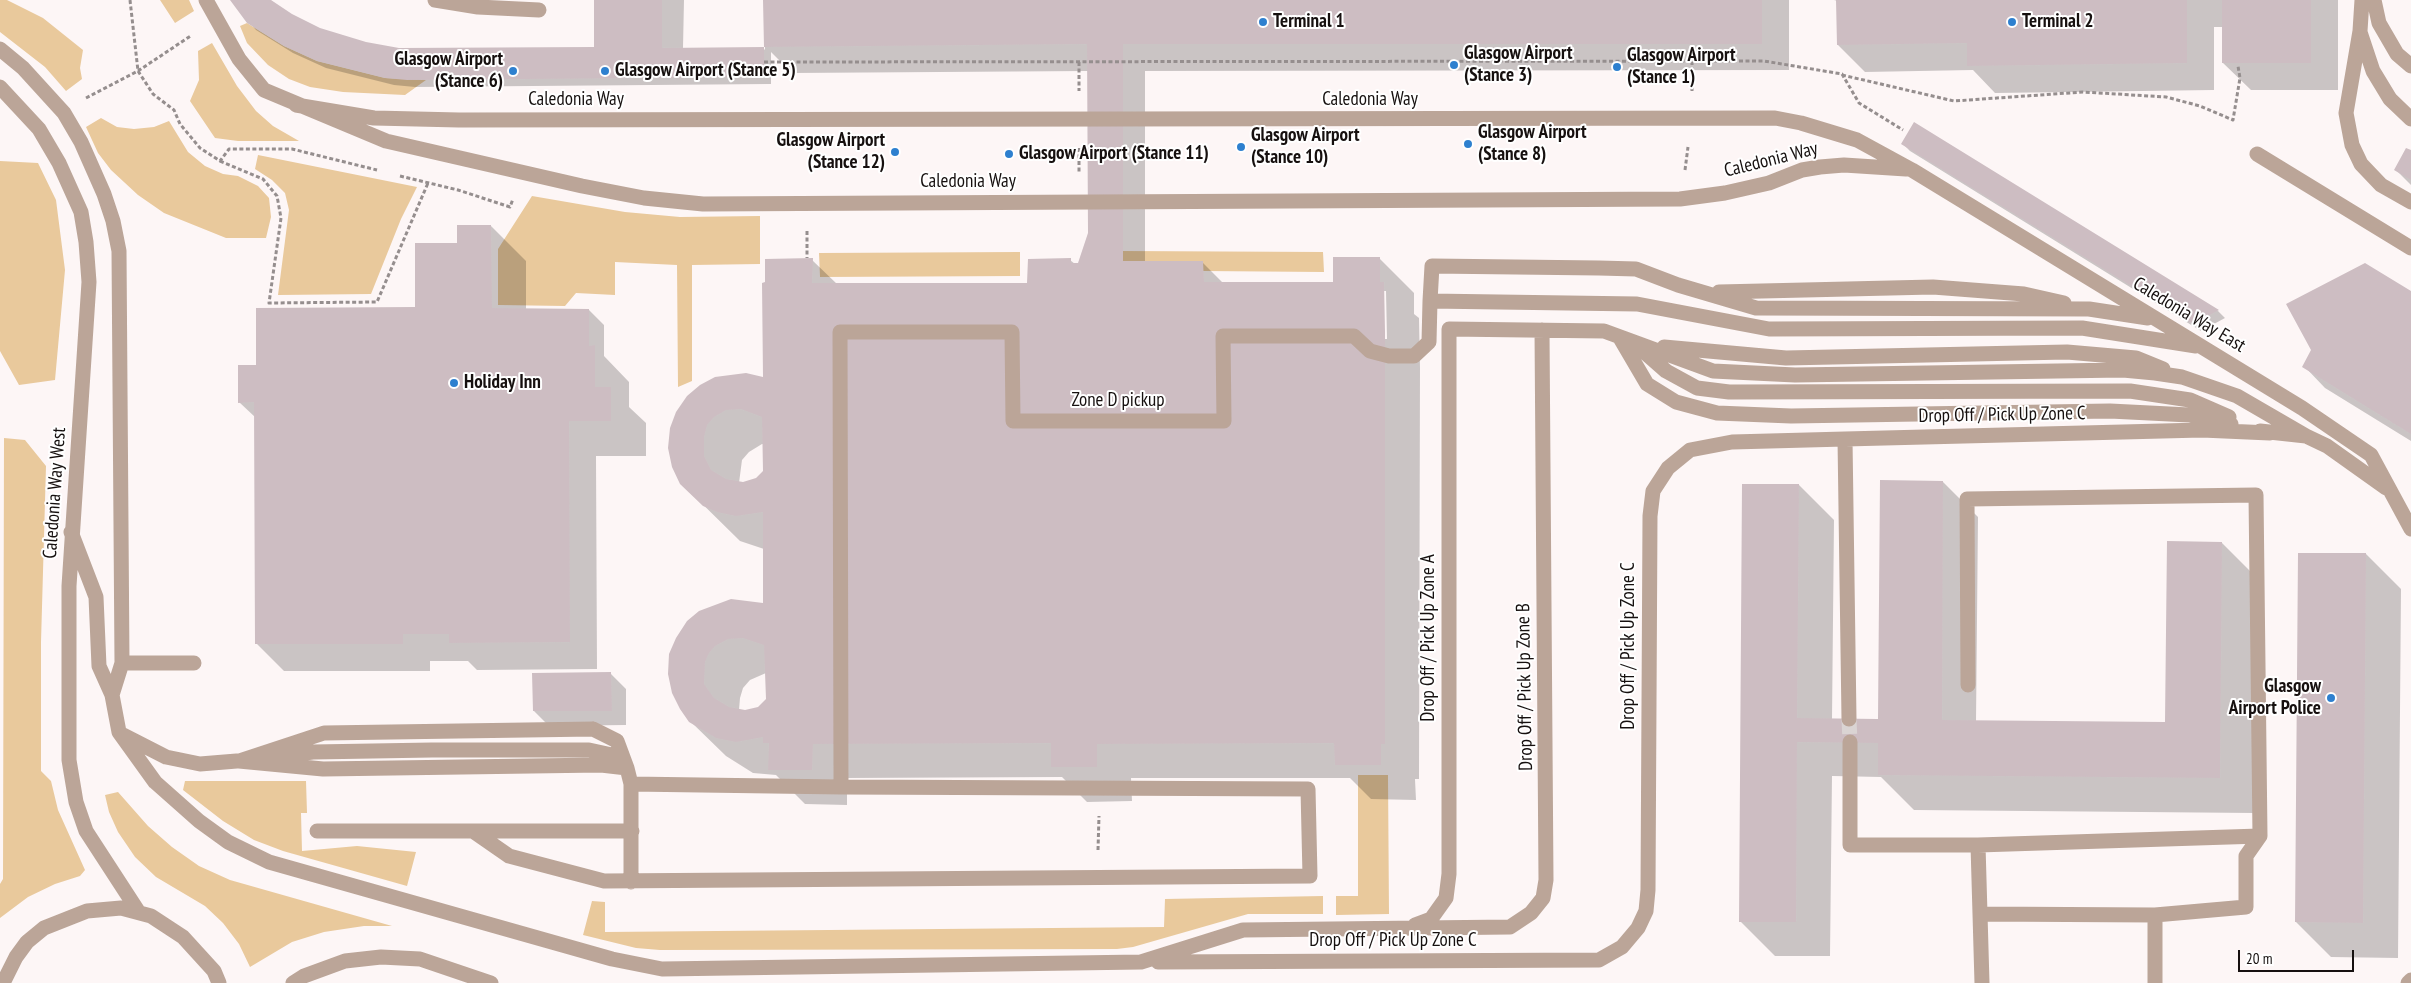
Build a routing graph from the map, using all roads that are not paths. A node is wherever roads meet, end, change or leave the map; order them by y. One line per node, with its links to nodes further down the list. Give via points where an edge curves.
1 (206, 0): 10 (street, Caledonia Way, via 238,59 264,90)
2 (435, 0): 5 (street, via 478,7)
3 (2362, 0): 6 (street)
4 (2374, 0): 8 (street, via 2379,23 2397,54)
5 (539, 10)
6 (2360, 31): 11 (street, via 2373,71 2390,99); 14 (street, via 2346,113 2352,145 2361,164 2381,185)
7 (0, 49): 30 (street, via 23,68 64,113 91,163 113,221 119,251)
8 (2411, 66)
9 (0, 87): 29 (street, Caledonia Way West, via 40,129 71,188 82,219 88,282)
10 (296, 105): 13 (street, Caledonia Way, via 374,118 459,120 1775,118 1857,140); 13 (street, Caledonia Way, via 386,142 644,198 723,204 1680,199 1769,183 1802,170 1820,167 1844,165)
11 (2411, 119)
12 (2258, 154): 15 (street)
13 (1912, 170): 19 (street, Caledonia Way East)
14 (2411, 202)
15 (2411, 248)
16 (1705, 292): 17 (street, via 1636,269 1432,266); 18 (street, via 1932,287 2024,294); 18 (street, via 1756,308)
17 (1430, 301): 23 (street, via 1638,304 1769,329 2082,328); 40 (street, Zone D pickup, via 1429,342 1414,356 1389,356 1370,351 1354,336 1223,336 1224,421 1013,422 1012,332 840,332)
18 (2089, 309): 19 (street)
19 (2157, 320): 23 (street, Caledonia Way East)
20 (1542, 330): 21 (street, via 1604,331); 50 (street, Drop Off / Pick Up Zone A, via 1449,329 1449,874 1446,898 1430,919); 50 (street, Drop Off / Pick Up Zone B, via 1546,880 1542,898 1531,913 1510,927)
21 (1620, 338): 22 (street); 24 (street, via 1647,384 1676,402 1718,413 1791,416 2110,411 2189,415)
22 (1636, 344): 24 (street, via 1666,370 1698,388 1729,392 2130,391 2190,400); 25 (street, via 1713,371 1805,374 2123,370 2182,377 2237,396)
23 (2205, 348): 27 (street, Caledonia Way East, via 2371,455)
24 (2270, 433): 25 (street); 26 (street, Drop Off / Pick Up Zone C, via 2202,430)
25 (2306, 436): 27 (street, via 2327,446)
26 (1845, 439): 34 (street); 51 (street, Drop Off / Pick Up Zone C, via 1732,442 1690,450 1668,468 1653,491 1650,516 1648,890 1646,911 1638,928 1622,947 1598,960)
27 (2390, 491): 28 (street, Caledonia Way East)
28 (2411, 529)
29 (71, 532): 33 (street, via 96,597 99,666); 47 (street, Caledonia Way West, via 70,774 86,831)
30 (122, 663): 31 (street); 33 (street)
31 (194, 663)
32 (1968, 685): 44 (street, via 1967,499 2256,495)
33 (112, 695): 35 (street)
34 (1850, 719)
35 (120, 733): 37 (street, via 166,757 200,764); 51 (street, Drop Off / Pick Up Zone C, via 155,782 198,821 228,842 261,858 612,959 662,969)
36 (1850, 742): 45 (street, via 1850,845)
37 (239, 761): 38 (street, via 313,752 590,750 612,754); 38 (street, via 324,733 593,729 617,741)
38 (627, 768): 39 (street)
39 (632, 784): 40 (street); 42 (street)
40 (840, 787): 46 (street, via 1308,789 1310,876)
41 (473, 831): 42 (street); 43 (street); 46 (street, via 510,856 604,881)
42 (632, 831): 46 (street)
43 (317, 832)
44 (2260, 836): 45 (street); 49 (street, via 2246,856 2246,907)
45 (1978, 845): 48 (street)
46 (631, 882)
47 (138, 912): 53 (street, via 120,908 87,911 44,928 27,942); 54 (street, via 183,936 214,971)
48 (1980, 914): 49 (street); 57 (street)
49 (2155, 915): 58 (street)
50 (1410, 928): 51 (street, Drop Off / Pick Up Zone B, via 1243,930)
51 (1141, 962)
52 (2411, 980): 59 (street)
53 (3, 983)
54 (219, 983)
55 (293, 983): 56 (street, via 345,961 381,957 420,959)
56 (491, 983)
57 (1982, 983)
58 (2155, 983)
59 (2408, 983)

